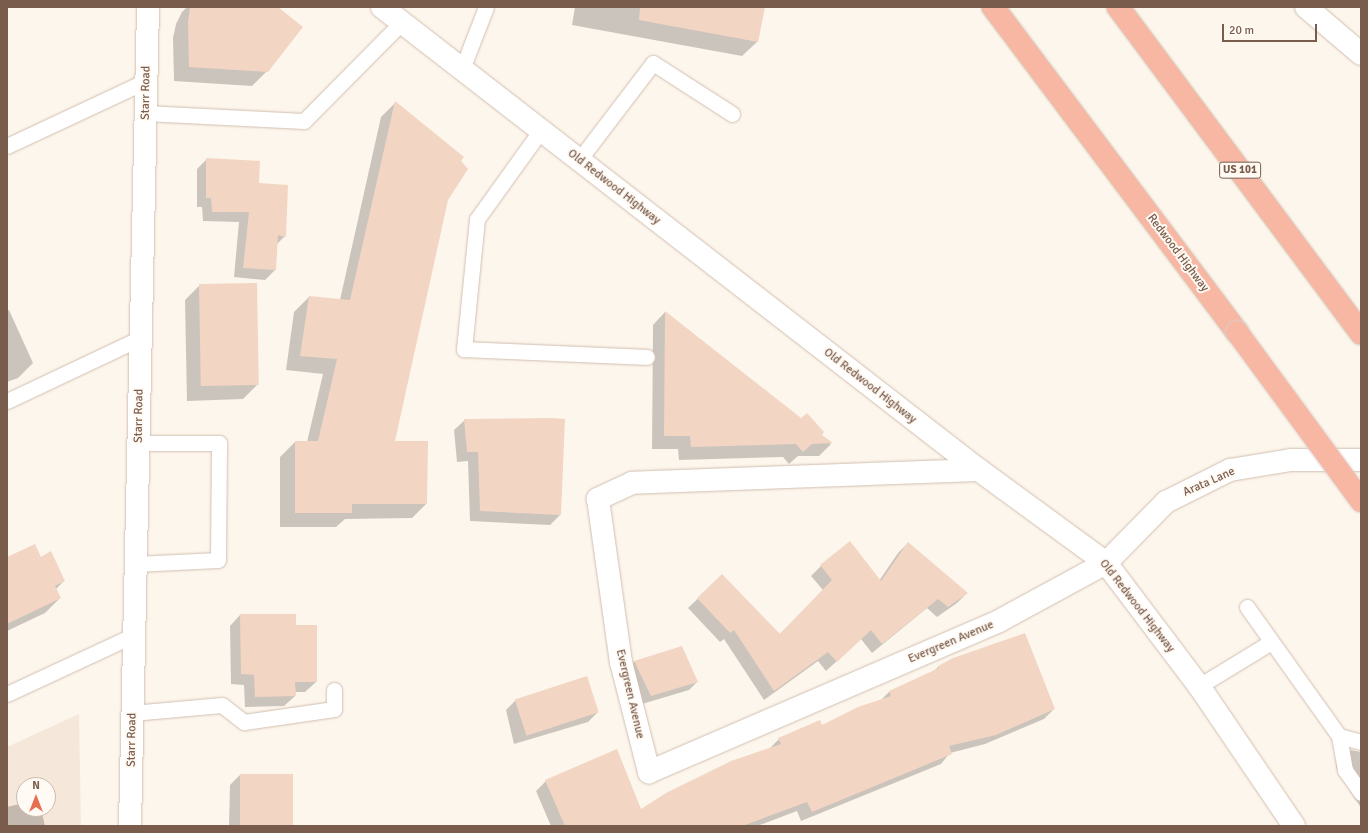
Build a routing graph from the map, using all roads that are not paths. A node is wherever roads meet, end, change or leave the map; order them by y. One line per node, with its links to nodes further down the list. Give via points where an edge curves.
1 (148, 7): 9 (street, Starr Road)
2 (486, 7): 8 (lane)
3 (993, 7): 22 (highway, Redwood Highway, bridge)
4 (1118, 7): 15 (highway, US 101)
5 (1306, 7): 7 (street)
6 (393, 13): 8 (street, Old Redwood Highway); 10 (lane, via 304,121)
7 (1361, 54)
8 (462, 69): 12 (street, Old Redwood Highway)
9 (146, 81): 10 (street, Starr Road); 13 (lane)
10 (145, 113): 16 (street, Starr Road)
11 (732, 114): 14 (lane, via 653,63)
12 (541, 130): 14 (street, Old Redwood Highway); 17 (lane, via 477,219 464,349)
13 (7, 146)
14 (579, 160): 21 (street, Old Redwood Highway)
15 (1361, 333)
16 (140, 338): 18 (lane); 19 (street, Starr Road)
17 (647, 357)
18 (7, 401)
19 (138, 443): 24 (street, Starr Road); 24 (lane, via 219,443 218,560)
20 (1361, 460): 23 (street, Arata Lane, via 1291,460 1230,470 1166,502)
21 (979, 470): 23 (street, Old Redwood Highway); 23 (street, Evergreen Avenue, via 632,483 598,499 621,662 649,772 999,621)
22 (1361, 501)
23 (1106, 563): 28 (street, Old Redwood Highway)
24 (136, 564): 26 (street, Starr Road)
25 (1247, 608): 27 (lane)
26 (134, 636): 30 (lane); 31 (street, Starr Road)
27 (1272, 642): 28 (lane); 32 (lane)
28 (1199, 686): 36 (street, Old Redwood Highway)
29 (334, 690): 31 (lane, via 334,709 244,722 222,705)
30 (7, 694)
31 (132, 713): 35 (street, Starr Road)
32 (1340, 736): 33 (lane); 34 (lane, via 1345,770)
33 (1361, 742)
34 (1361, 793)
35 (130, 826)
36 (1294, 826)

